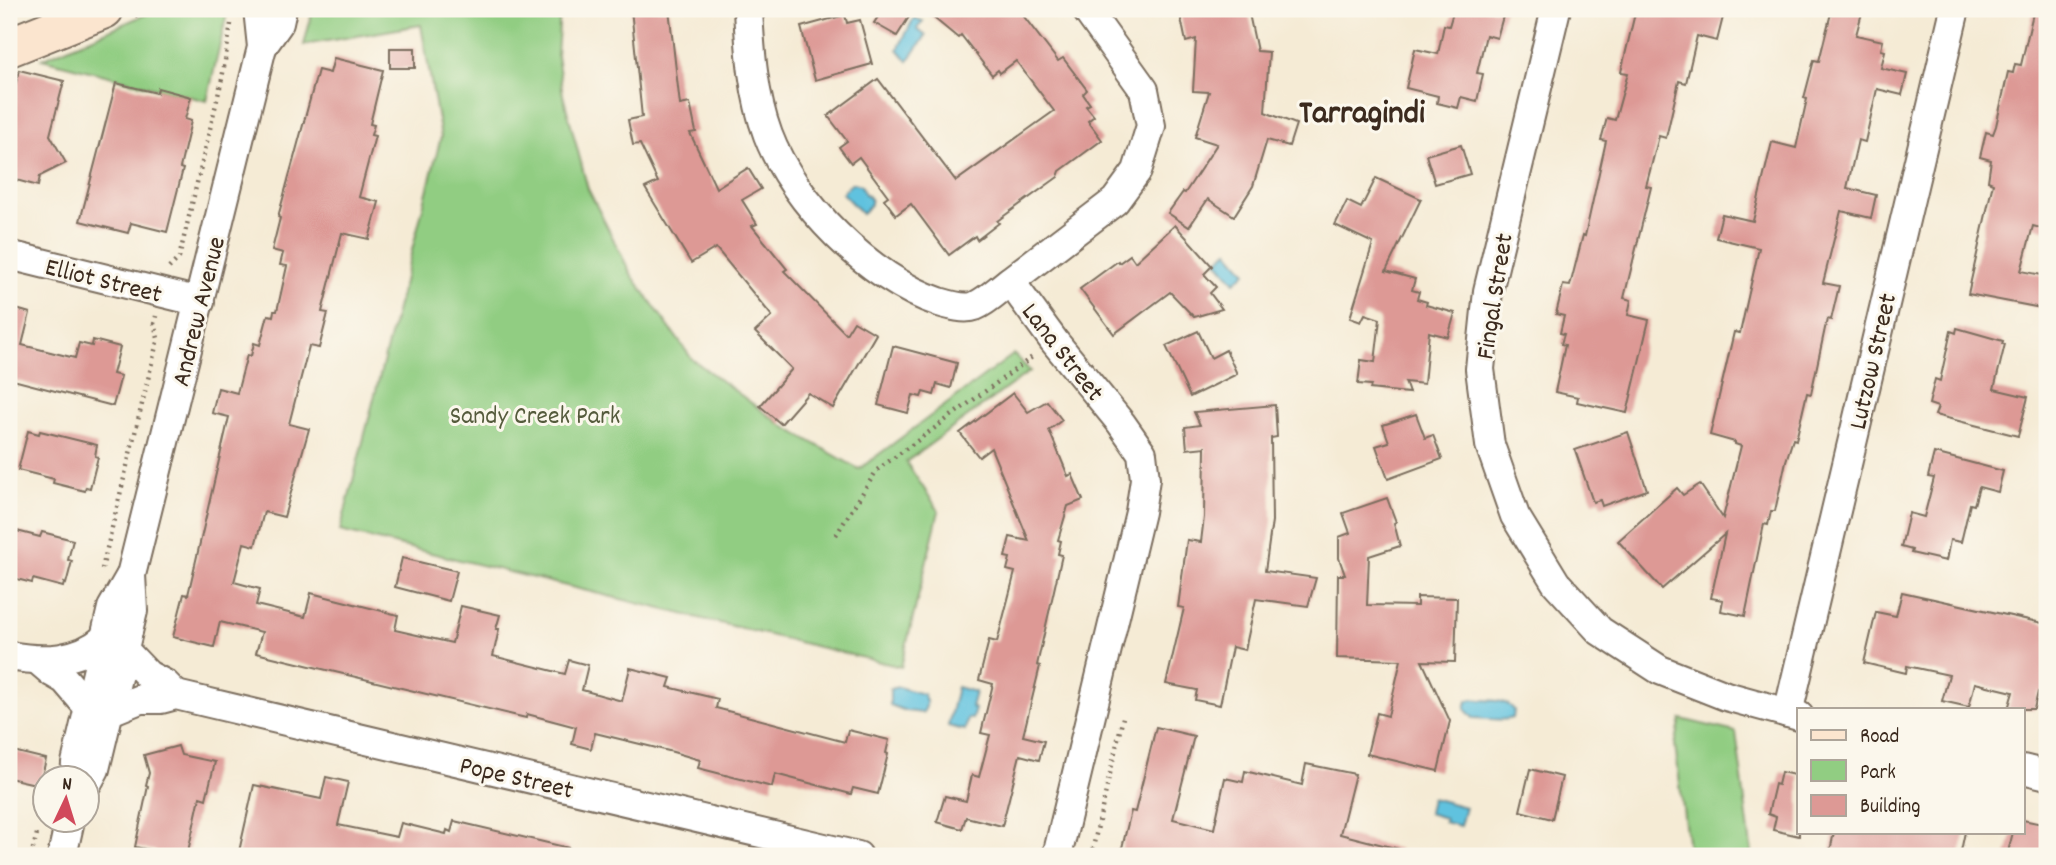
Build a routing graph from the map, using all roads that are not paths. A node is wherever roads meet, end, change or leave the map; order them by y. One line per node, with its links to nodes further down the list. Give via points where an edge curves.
1 (103, 9): 8 (street)
2 (258, 9): 9 (street, Andrew Avenue)
3 (282, 9): 9 (street, Andrew Avenue, via 279,23)
4 (748, 9): 11 (street, Lana Street, via 750,62 768,135 794,185 842,241 898,284 952,306 974,307)
5 (1086, 9): 11 (street, via 1144,90 1151,126 1137,171 1115,201)
6 (1556, 9): 18 (street, Fingal Street, via 1488,291 1480,369 1490,445 1515,516 1556,583 1600,631 1660,670 1726,696)
7 (1955, 9): 18 (street, Lutzow Street)
8 (9, 47)
9 (262, 47): 12 (street, Andrew Avenue)
10 (9, 255): 12 (street, Elliot Street)
11 (1010, 281): 26 (street, Lana Street, via 1142,453 1145,479)
12 (200, 302): 13 (street, Andrew Avenue, via 131,575 133,611)
13 (114, 644): 15 (street, via 74,657); 16 (street, Pope Street); 17 (street, Andrew Avenue)
14 (9, 656): 15 (street)
15 (39, 661): 17 (street)
16 (176, 695): 17 (street, Pope Street); 25 (street, Pope Street)
17 (98, 710): 19 (street, Andrew Avenue); 20 (street, Andrew Avenue)
18 (1793, 714)
19 (76, 764)
20 (95, 764)
21 (2024, 769): 22 (street)
22 (2047, 775)
23 (66, 834): 24 (street)
24 (61, 856)
25 (858, 856)
26 (1057, 856)

